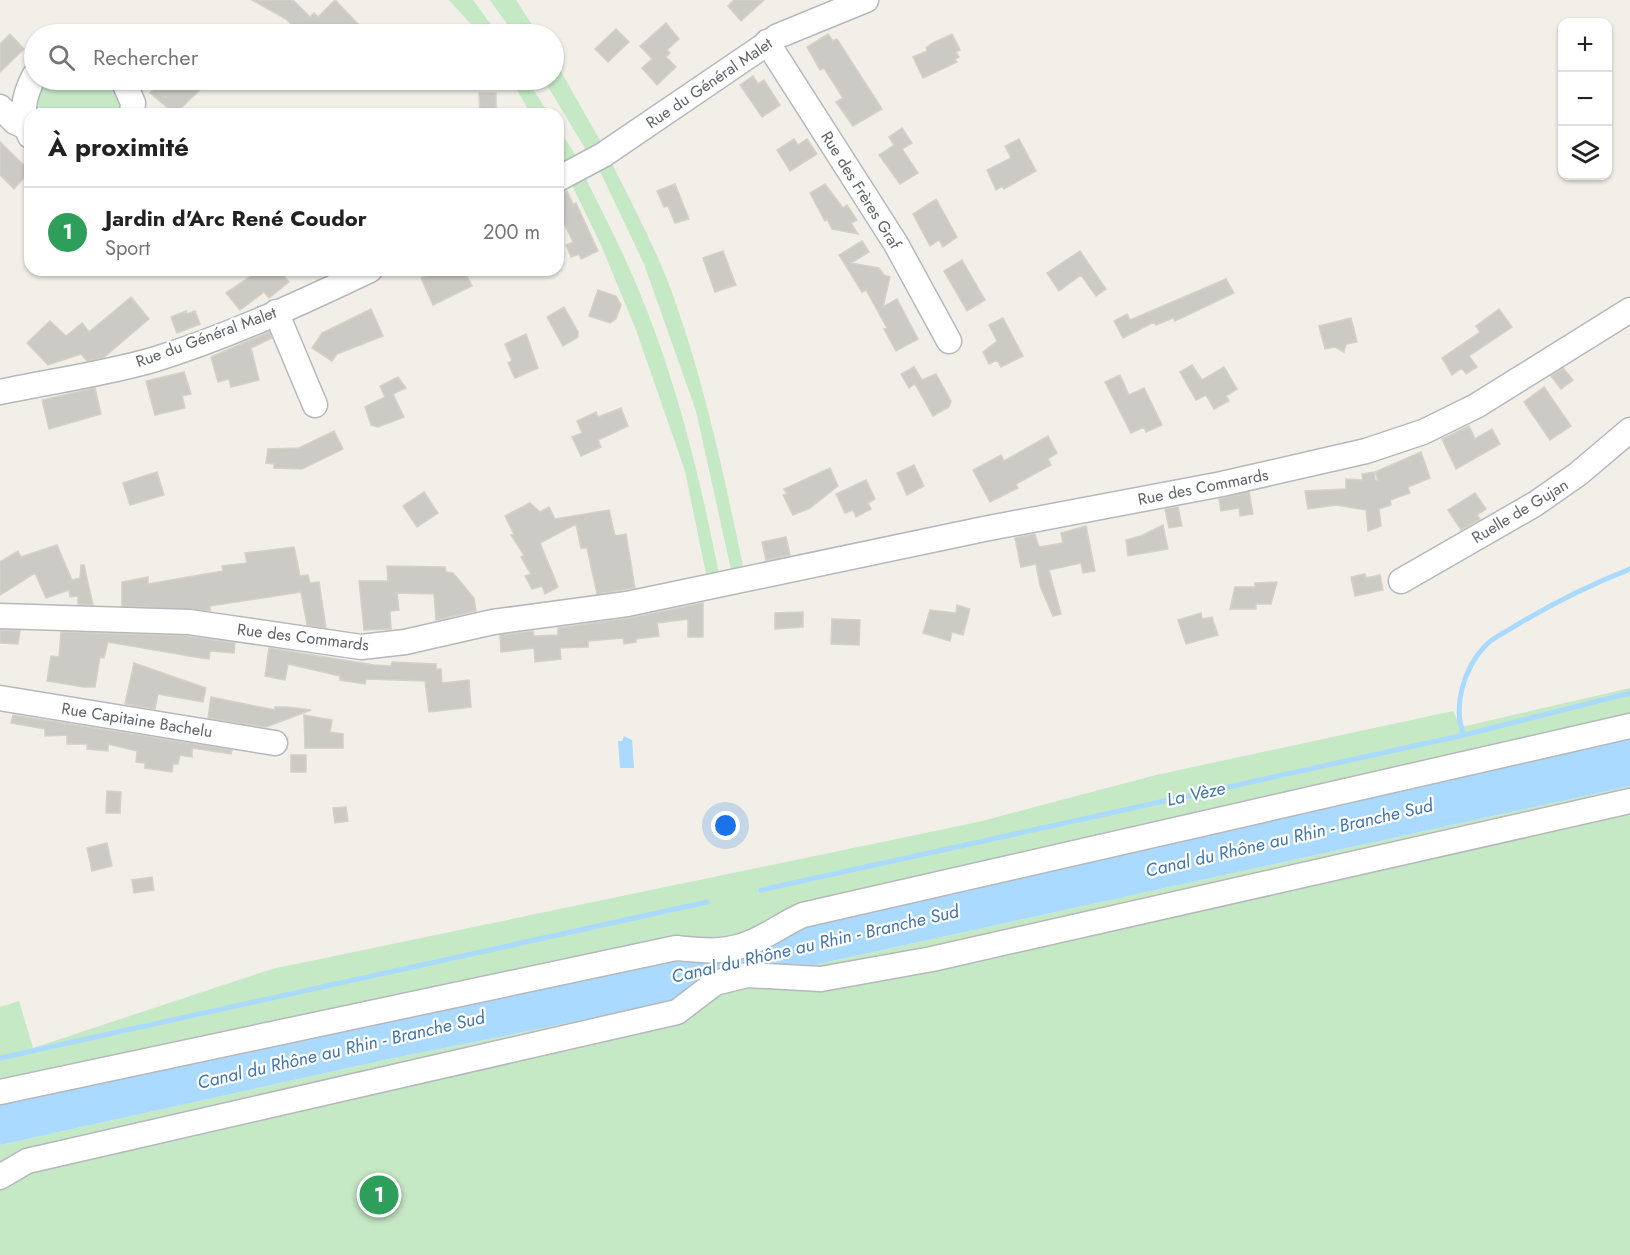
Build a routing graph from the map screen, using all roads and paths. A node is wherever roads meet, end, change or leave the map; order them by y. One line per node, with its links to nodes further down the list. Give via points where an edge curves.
1 (866, 0): 2 (street, Rue du Général Malet)
2 (767, 42): 9 (street, Rue du Général Malet, via 603,155); 13 (street, Rue des Frères Graf, via 896,243)
3 (27, 90): 7 (street)
4 (127, 90): 6 (street)
5 (0, 107): 8 (street)
6 (133, 108)
7 (24, 114)
8 (24, 129)
9 (564, 176)
10 (357, 276): 12 (street, Rue du Général Malet)
11 (1630, 310): 18 (street, Rue des Commards, via 1476,406 1423,432 1366,451 1222,484 627,604 493,622 405,642 361,647 189,622)
12 (276, 312): 14 (street, Rue du Général Malet, via 156,359); 15 (street)
13 (950, 341)
14 (0, 392)
15 (315, 405)
16 (1630, 430): 17 (street, Ruelle de Gujan, via 1535,504)
17 (1401, 581)
18 (0, 616)
19 (0, 698): 21 (street, Rue Capitaine Bachelu)
20 (1630, 726): 23 (street, via 803,915 742,946 720,951 676,948)
21 (275, 743)
22 (1630, 801): 24 (street, via 932,958 821,979 747,975 715,983 676,1012 27,1161)
23 (0, 1092)
24 (0, 1177)

